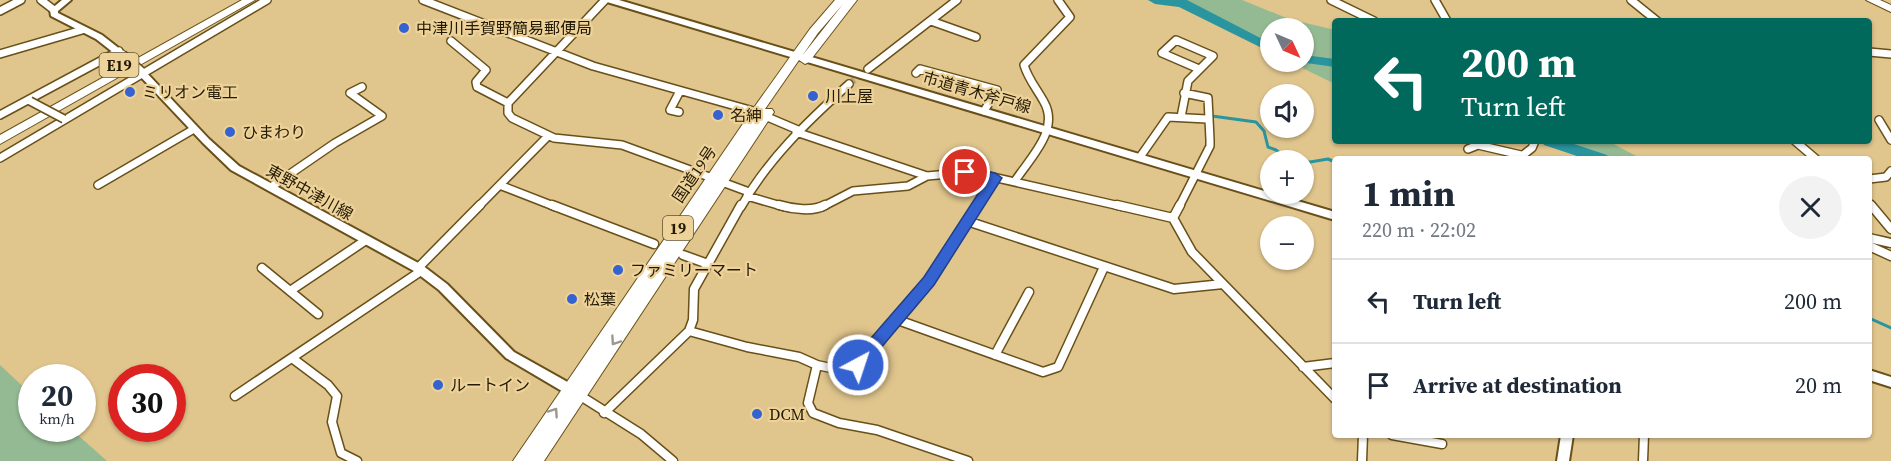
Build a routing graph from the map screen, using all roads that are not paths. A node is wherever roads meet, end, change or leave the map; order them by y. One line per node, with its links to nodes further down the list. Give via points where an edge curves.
1 (21, 0): 20 (street)
2 (41, 0): 19 (street)
3 (67, 0): 19 (main road)
4 (238, 0): 54 (highway, E19)
5 (250, 0): 57 (highway, E19)
6 (267, 0): 36 (street)
7 (423, 0): 30 (street)
8 (605, 0): 30 (street)
9 (610, 0): 33 (main road, 市道青木斧戸線)
10 (841, 0): 33 (highway, 国道19号 / 19, via 814,31)
11 (852, 0): 33 (highway, 国道19号 / 19)
12 (957, 0): 24 (street)
13 (1058, 0): 53 (street, via 1070,17 1024,65 1025,74 1050,112)
14 (1330, 0): 21 (street)
15 (1435, 0): 22 (street)
16 (1631, 0): 23 (street)
17 (1870, 0): 18 (highway)
18 (1891, 9)
19 (54, 10): 25 (main road, 東野中津川線, via 54,14)
20 (0, 11)
21 (1368, 18)
22 (1445, 18)
23 (1653, 18)
24 (931, 21): 26 (street); 34 (street)
25 (82, 30): 29 (main road, 東野中津川線, via 110,43); 31 (street)
26 (976, 37)
27 (451, 41): 43 (street, via 486,70 476,82 477,87)
28 (1872, 52): 32 (street)
29 (120, 53): 36 (main road, 東野中津川線, bridge); 42 (street)
30 (556, 53): 40 (street); 43 (street)
31 (0, 54)
32 (1891, 54)
33 (801, 58): 44 (main road, 市道青木斧戸線); 46 (highway, 国道19号 / 19)
34 (868, 69)
35 (1199, 69): 35 (street, via 1213,56 1176,40 1162,53); 41 (street)
36 (142, 73): 49 (street); 52 (main road, 東野中津川線)
37 (916, 73): 44 (street, via 920,69 997,90)
38 (849, 84): 55 (street)
39 (362, 87): 76 (street, via 350,93 382,116)
40 (680, 91): 45 (street, via 669,110); 46 (street)
41 (1184, 93): 48 (street); 50 (street, via 1208,98)
42 (30, 101): 47 (street); 49 (street, bridge)
43 (508, 103): 56 (street, via 512,118)
44 (984, 111): 53 (main road, 市道青木斧戸線)
45 (680, 112)
46 (761, 114): 55 (street); 72 (highway, 国道19号 / 19)
47 (0, 115)
48 (1181, 117): 50 (street); 65 (street, via 1168,117 1151,136)
49 (64, 118): 66 (street)
50 (1207, 119): 68 (street, via 1212,134 1210,146)
51 (1879, 120): 58 (street)
52 (194, 129): 74 (street); 76 (main road, 東野中津川線, via 236,168)
53 (1049, 130): 65 (main road, 市道青木斧戸線); 73 (street)
54 (0, 131)
55 (797, 131): 69 (street); 77 (street)
56 (548, 136): 72 (street, via 622,145); 75 (street)
57 (0, 140)
58 (1891, 140)
59 (1534, 144): 63 (street)
60 (1798, 144): 64 (street)
61 (1468, 148): 62 (street, via 1478,145)
62 (1516, 156)
63 (1521, 156)
64 (1812, 156)
65 (1140, 157): 68 (main road, 市道青木斧戸線)
66 (0, 158)
67 (1891, 171): 71 (street, via 1886,177)
68 (1196, 174): 79 (main road, 市道青木斧戸線); 80 (street)
69 (927, 176): 70 (street, via 965,172); 77 (street, via 908,186 853,191 820,208 789,208)
70 (995, 178): 73 (street); 81 (street)
71 (1872, 179)
72 (717, 180): 77 (street); 107 (highway, 国道19号 / 19)
73 (1015, 181): 80 (street)
74 (98, 185)
75 (502, 186): 86 (street); 93 (street)
76 (271, 187): 84 (main road, 東野中津川線)
77 (748, 194): 90 (street)
78 (1872, 207): 82 (street)
79 (1332, 215)
80 (1173, 218): 94 (street, via 1192,252)
81 (967, 221): 91 (street); 98 (street, via 929,281)
82 (1891, 229)
83 (1872, 239): 85 (street)
84 (366, 240): 93 (main road, 東野中津川線); 95 (street)
85 (1891, 243)
86 (654, 244)
87 (1872, 247): 89 (street)
88 (683, 255): 90 (street)
89 (1891, 256)
90 (708, 264): 99 (street, via 694,289)
91 (1104, 267): 94 (street, via 1174,289); 100 (street, via 1058,367 1043,372)
92 (262, 268): 95 (street)
93 (419, 269): 101 (street); 107 (main road, 東野中津川線, via 443,287 510,356)
94 (1223, 284): 104 (street)
95 (290, 291): 97 (street)
96 (1029, 292): 100 (street)
97 (318, 314)
98 (895, 320): 100 (street); 103 (street, via 849,372)
99 (689, 331): 103 (street, via 800,357); 110 (street)
100 (995, 355)
101 (292, 358): 108 (street); 116 (street, via 338,396 332,422 338,443 341,453)
102 (1332, 363): 104 (street)
103 (817, 365): 120 (street, via 808,404 813,412)
104 (1303, 367): 109 (street)
105 (1872, 376): 106 (main road)
106 (1891, 382)
107 (574, 392): 110 (street); 117 (highway, 国道19号 / 19, one-way to 107); 118 (highway, 国道19号 / 19)
108 (235, 396)
109 (1332, 396)
110 (604, 413): 119 (street)
111 (1363, 438): 121 (street)
112 (1409, 438): 115 (street)
113 (1567, 438): 122 (main road)
114 (1644, 438): 123 (street)
115 (1442, 444)
116 (357, 461)
117 (522, 461)
118 (535, 461)
119 (674, 461)
120 (968, 461)
121 (1362, 461)
122 (1563, 461)
123 (1643, 461)

